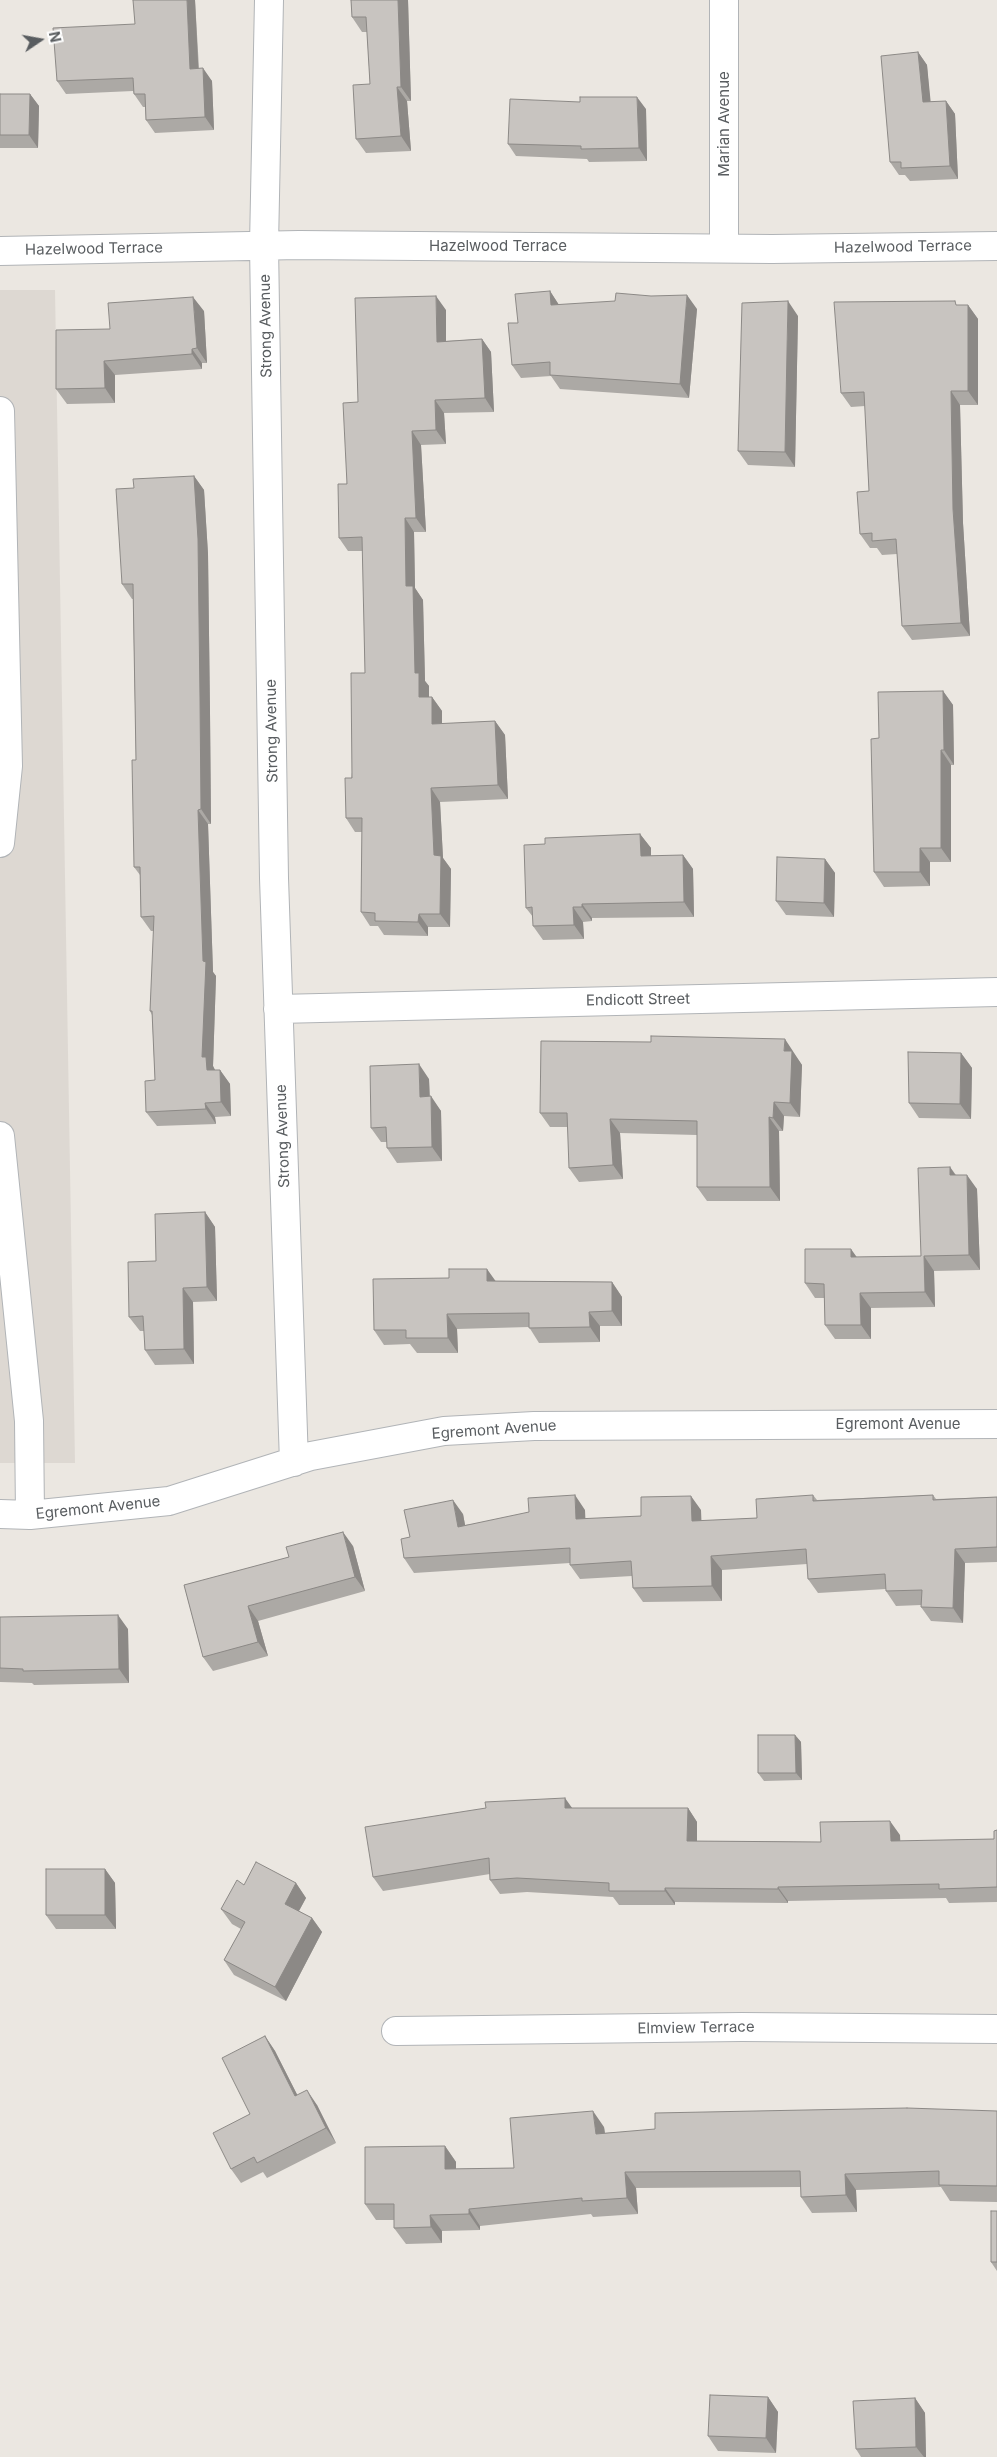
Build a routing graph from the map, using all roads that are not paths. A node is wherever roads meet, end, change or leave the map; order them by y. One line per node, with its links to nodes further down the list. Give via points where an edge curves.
1 (269, 0): 3 (street, Strong Avenue)
2 (724, 0): 5 (street, Marian Avenue)
3 (264, 245): 5 (street, Hazelwood Terrace); 6 (street, Hazelwood Terrace); 10 (street, Strong Avenue)
4 (997, 246): 5 (street, Hazelwood Terrace)
5 (724, 248)
6 (0, 251)
7 (0, 411): 8 (street, via 8,766)
8 (0, 843)
9 (997, 992): 10 (street, Endicott Street)
10 (278, 1009): 14 (street, Strong Avenue)
11 (0, 1136): 12 (street)
12 (3, 1181): 16 (street, via 29,1421)
13 (997, 1424): 14 (street, Egremont Avenue, via 524,1426 444,1431)
14 (294, 1462): 16 (street, Egremont Avenue, via 169,1501)
15 (0, 1514): 16 (street, Egremont Avenue)
16 (30, 1514)
17 (997, 2029): 18 (street, Elmview Terrace, via 742,2027)
18 (396, 2031)

